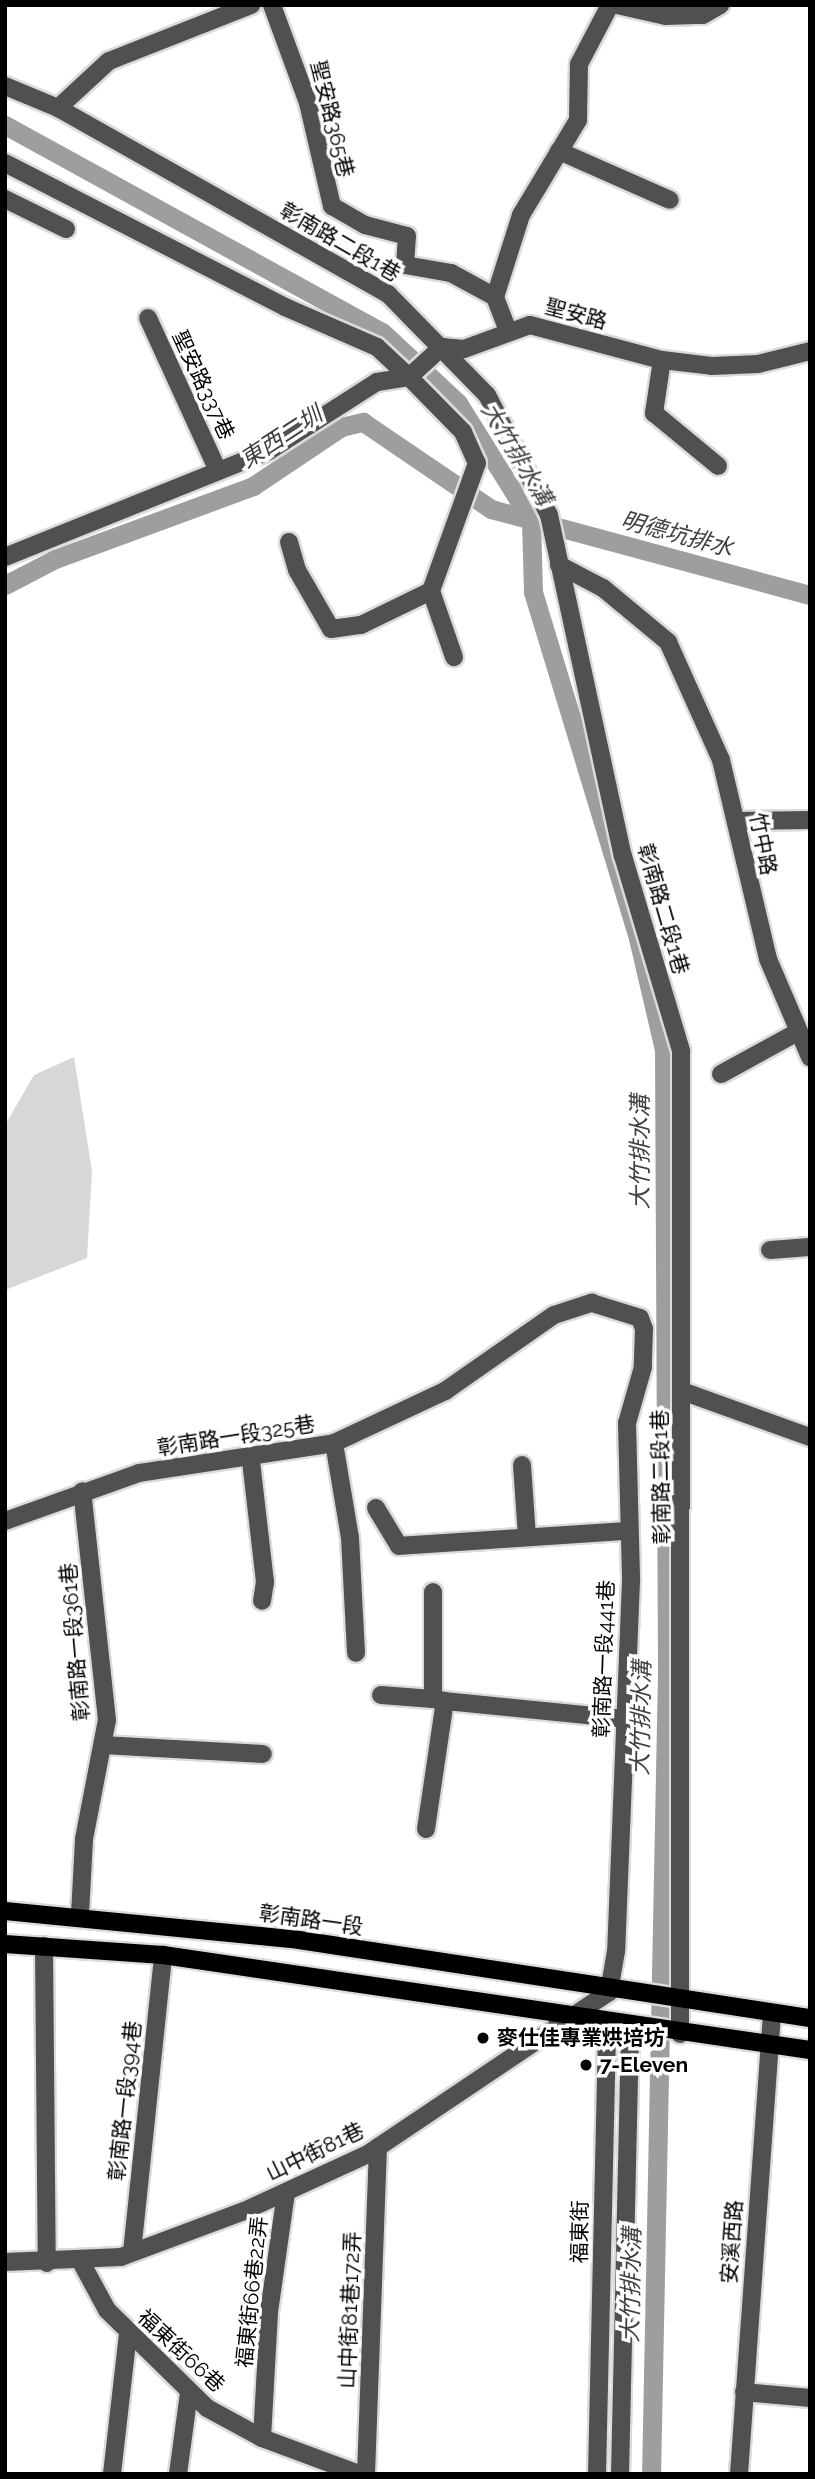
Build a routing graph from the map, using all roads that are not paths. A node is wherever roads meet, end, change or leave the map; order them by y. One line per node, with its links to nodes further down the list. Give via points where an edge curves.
1 (251, 5): 7 (street, via 109,61)
2 (272, 5): 13 (street, 聖安路365巷, via 308,103 332,206 365,225 407,236 405,265 451,274)
3 (610, 5): 8 (street, via 579,64 580,111)
4 (617, 5): 5 (street, via 666,16 703,15)
5 (720, 5)
6 (5, 86): 7 (street, 彰南路二段1巷)
7 (58, 108): 16 (street, 彰南路二段1巷, via 388,294)
8 (559, 151): 11 (street); 13 (street, via 521,215)
9 (5, 163): 19 (street, via 285,307 377,347)
10 (5, 199): 12 (street)
11 (670, 200)
12 (66, 229)
13 (495, 297): 15 (street)
14 (148, 318): 21 (street, 聖安路337巷)
15 (508, 331): 16 (street, 聖安路, via 464,349); 18 (street, 聖安路, via 530,325)
16 (442, 347): 19 (street); 24 (street, 彰南路二段1巷, via 487,395 549,515)
17 (810, 351): 18 (street, 聖安路, via 734,367)
18 (662, 360): 20 (street, via 654,413)
19 (409, 377): 21 (street, via 377,382 269,451); 25 (street, via 463,432 477,463)
20 (718, 466)
21 (218, 471): 23 (street)
22 (289, 542): 25 (street, via 297,570 339,631)
23 (5, 558)
24 (559, 565): 28 (street, 竹中路, via 603,588 668,642 721,760); 35 (street, 彰南路二段1巷, via 623,856 681,1051)
25 (431, 591): 26 (street)
26 (454, 657)
27 (810, 820): 28 (street)
28 (736, 821): 29 (street, 竹中路, via 755,913)
29 (796, 1033): 30 (street, 竹中路); 31 (street)
30 (809, 1055)
31 (721, 1074)
32 (810, 1247): 33 (street)
33 (770, 1250)
34 (644, 1329): 37 (street, 彰南路一段325巷, via 640,1318 592,1303 554,1315 445,1391); 43 (street, 彰南路一段441巷, via 643,1367 627,1423)
35 (682, 1391): 36 (street); 61 (street, 彰南路二段1巷)
36 (810, 1437)
37 (334, 1443): 38 (street, 彰南路一段325巷); 47 (street, via 350,1538)
38 (251, 1461): 40 (street, 彰南路一段325巷, via 139,1474); 46 (street, via 265,1582)
39 (522, 1465): 44 (street)
40 (82, 1491): 42 (street, 彰南路一段325巷); 51 (street, 彰南路一段361巷, via 102,1640)
41 (376, 1508): 44 (street, via 399,1546)
42 (5, 1521)
43 (626, 1531): 44 (street); 50 (street, 彰南路一段441巷)
44 (527, 1537)
45 (433, 1592): 49 (street)
46 (262, 1601)
47 (356, 1653)
48 (382, 1695): 49 (street)
49 (439, 1700): 50 (street); 53 (street)
50 (625, 1719): 59 (street, 彰南路一段441巷)
51 (103, 1745): 52 (street); 55 (street, 彰南路一段361巷, via 84,1839)
52 (263, 1754)
53 (426, 1829)
54 (5, 1911): 55 (main road, 彰南路一段)
55 (80, 1914): 59 (main road, 彰南路一段, via 299,1940)
56 (5, 1944): 57 (main road)
57 (44, 1946): 58 (main road); 79 (street)
58 (163, 1955): 63 (main road); 76 (street, 彰南路一段394巷)
59 (609, 1992): 60 (main road, 彰南路一段); 63 (street, 山中街81巷); 65 (main road, 福東街)
60 (638, 1995): 61 (main road, 彰南路一段); 66 (main road)
61 (682, 2002): 62 (main road, 彰南路一段); 67 (street, 彰南路二段1巷)
62 (772, 2013): 64 (main road, 彰南路一段); 68 (street, 安溪西路)
63 (570, 2017): 65 (main road); 72 (street, 山中街81巷)
64 (810, 2018)
65 (607, 2023): 66 (main road); 70 (street, 福東街)
66 (630, 2027): 67 (main road); 71 (street)
67 (680, 2034): 68 (main road)
68 (768, 2046): 69 (main road); 83 (street, 安溪西路)
69 (810, 2050)
70 (605, 2127): 71 (street); 74 (street, 福東街)
71 (628, 2128): 75 (street)
72 (379, 2147): 73 (street, 山中街81巷); 92 (street, 山中街81巷172弄)
73 (286, 2192): 76 (street, 山中街81巷); 86 (street, 福東街66巷22弄, via 269,2312)
74 (603, 2198): 75 (street); 80 (street, 福東街)
75 (626, 2198): 81 (street)
76 (132, 2252): 77 (street, 山中街81巷)
77 (80, 2260): 79 (street, 山中街81巷); 82 (street, 福東街66巷)
78 (5, 2262): 79 (street, 山中街81巷)
79 (47, 2263)
80 (600, 2321): 81 (street); 87 (street, 福東街)
81 (623, 2322): 88 (street)
82 (128, 2334): 84 (street, 福東街66巷); 89 (street)
83 (744, 2392): 85 (street); 93 (street, 安溪西路)
84 (189, 2393): 86 (street, 福東街66巷); 90 (street)
85 (810, 2398)
86 (262, 2438): 91 (street, 福東街66巷)
87 (597, 2473): 88 (street)
88 (620, 2473)
89 (112, 2474)
90 (178, 2474)
91 (359, 2474)
92 (366, 2474)
93 (739, 2474)

